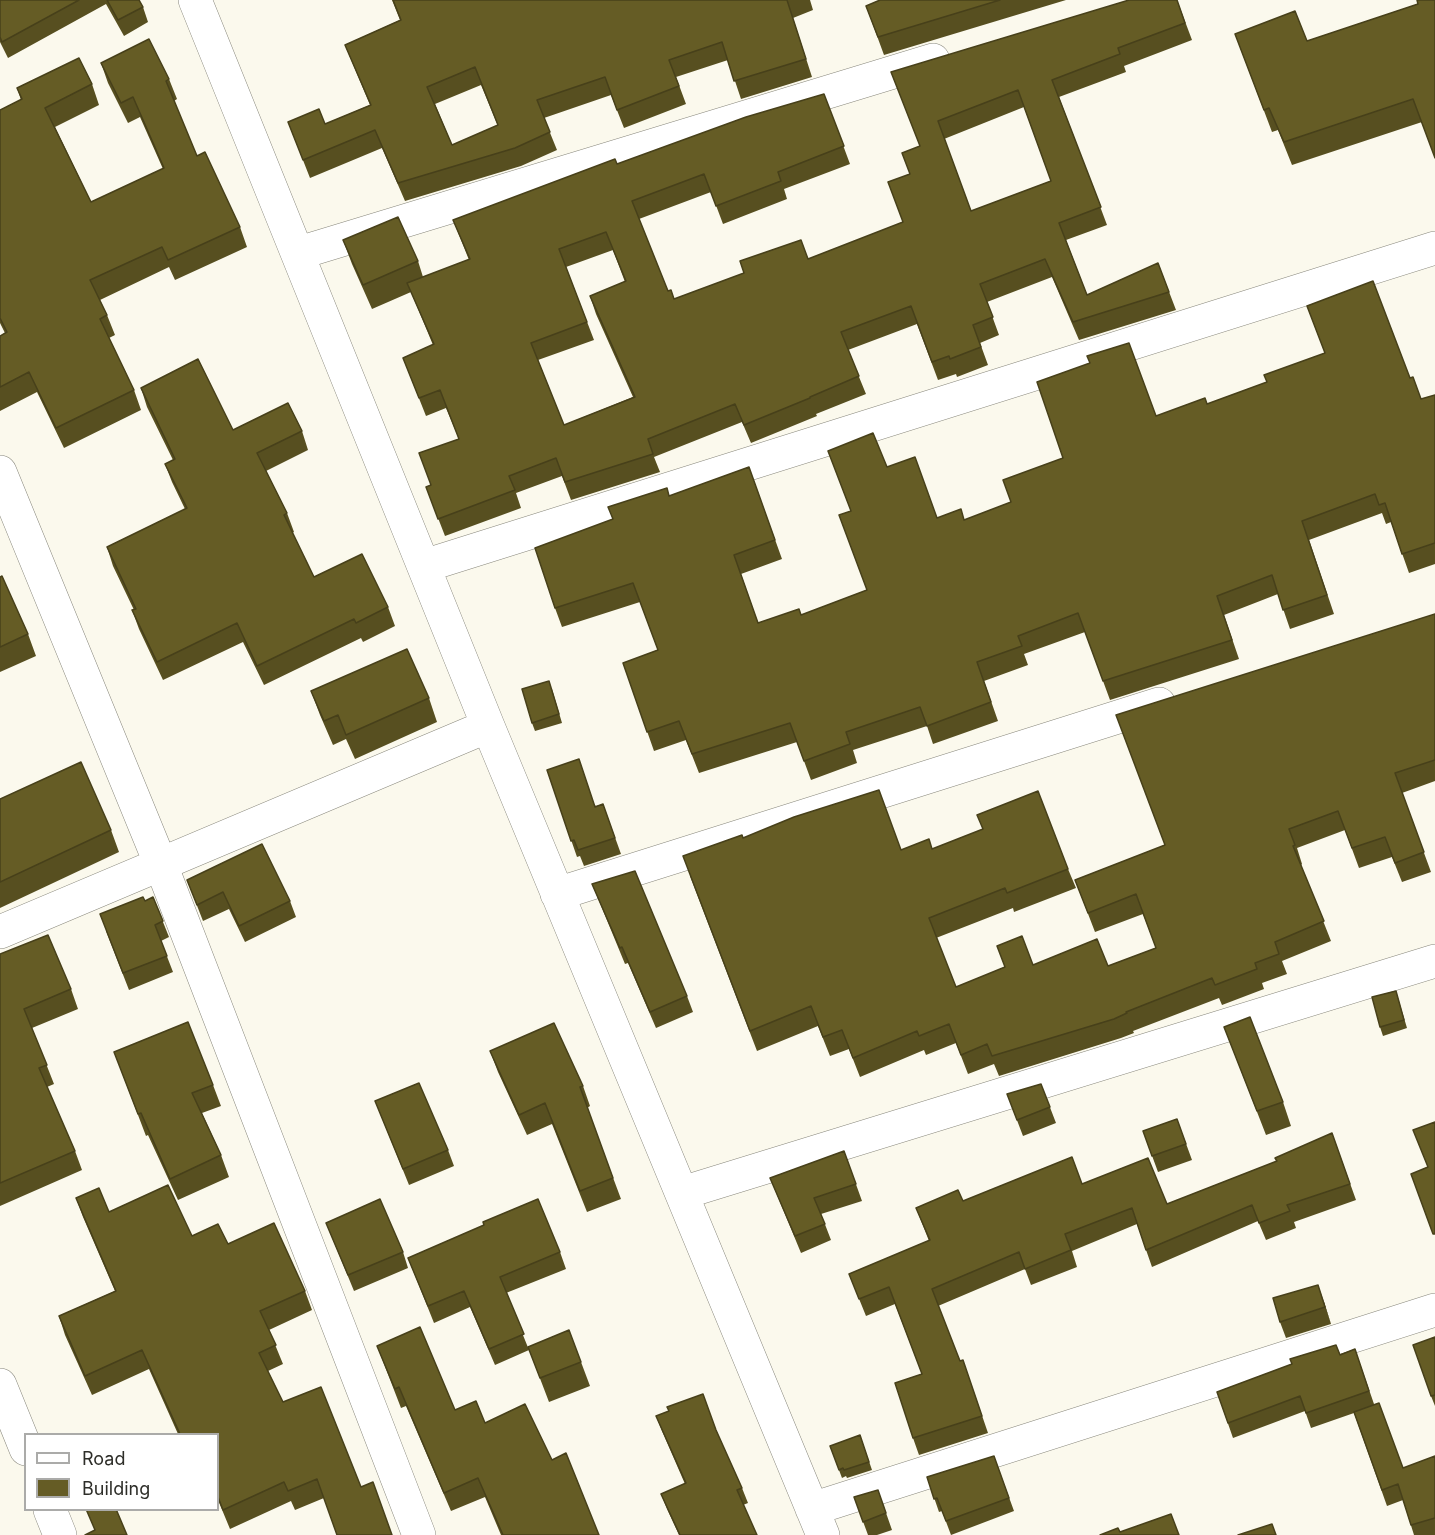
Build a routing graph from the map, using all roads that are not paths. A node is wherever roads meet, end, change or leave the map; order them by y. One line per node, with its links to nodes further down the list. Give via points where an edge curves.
1 (195, 0): 4 (street)
2 (959, 52): 4 (street)
3 (1435, 248): 6 (street)
4 (299, 253): 6 (street)
5 (0, 472): 9 (street)
6 (424, 566): 8 (street)
7 (1184, 696): 10 (street)
8 (488, 726): 9 (street); 10 (street)
9 (161, 865): 11 (street); 20 (street)
10 (557, 894): 13 (street)
11 (0, 932)
12 (1435, 961): 13 (street)
13 (682, 1193): 18 (street)
14 (1435, 1310): 18 (street)
15 (0, 1385): 16 (street)
16 (24, 1444)
17 (51, 1511): 19 (street)
18 (817, 1522)
19 (60, 1535)
20 (419, 1535)

